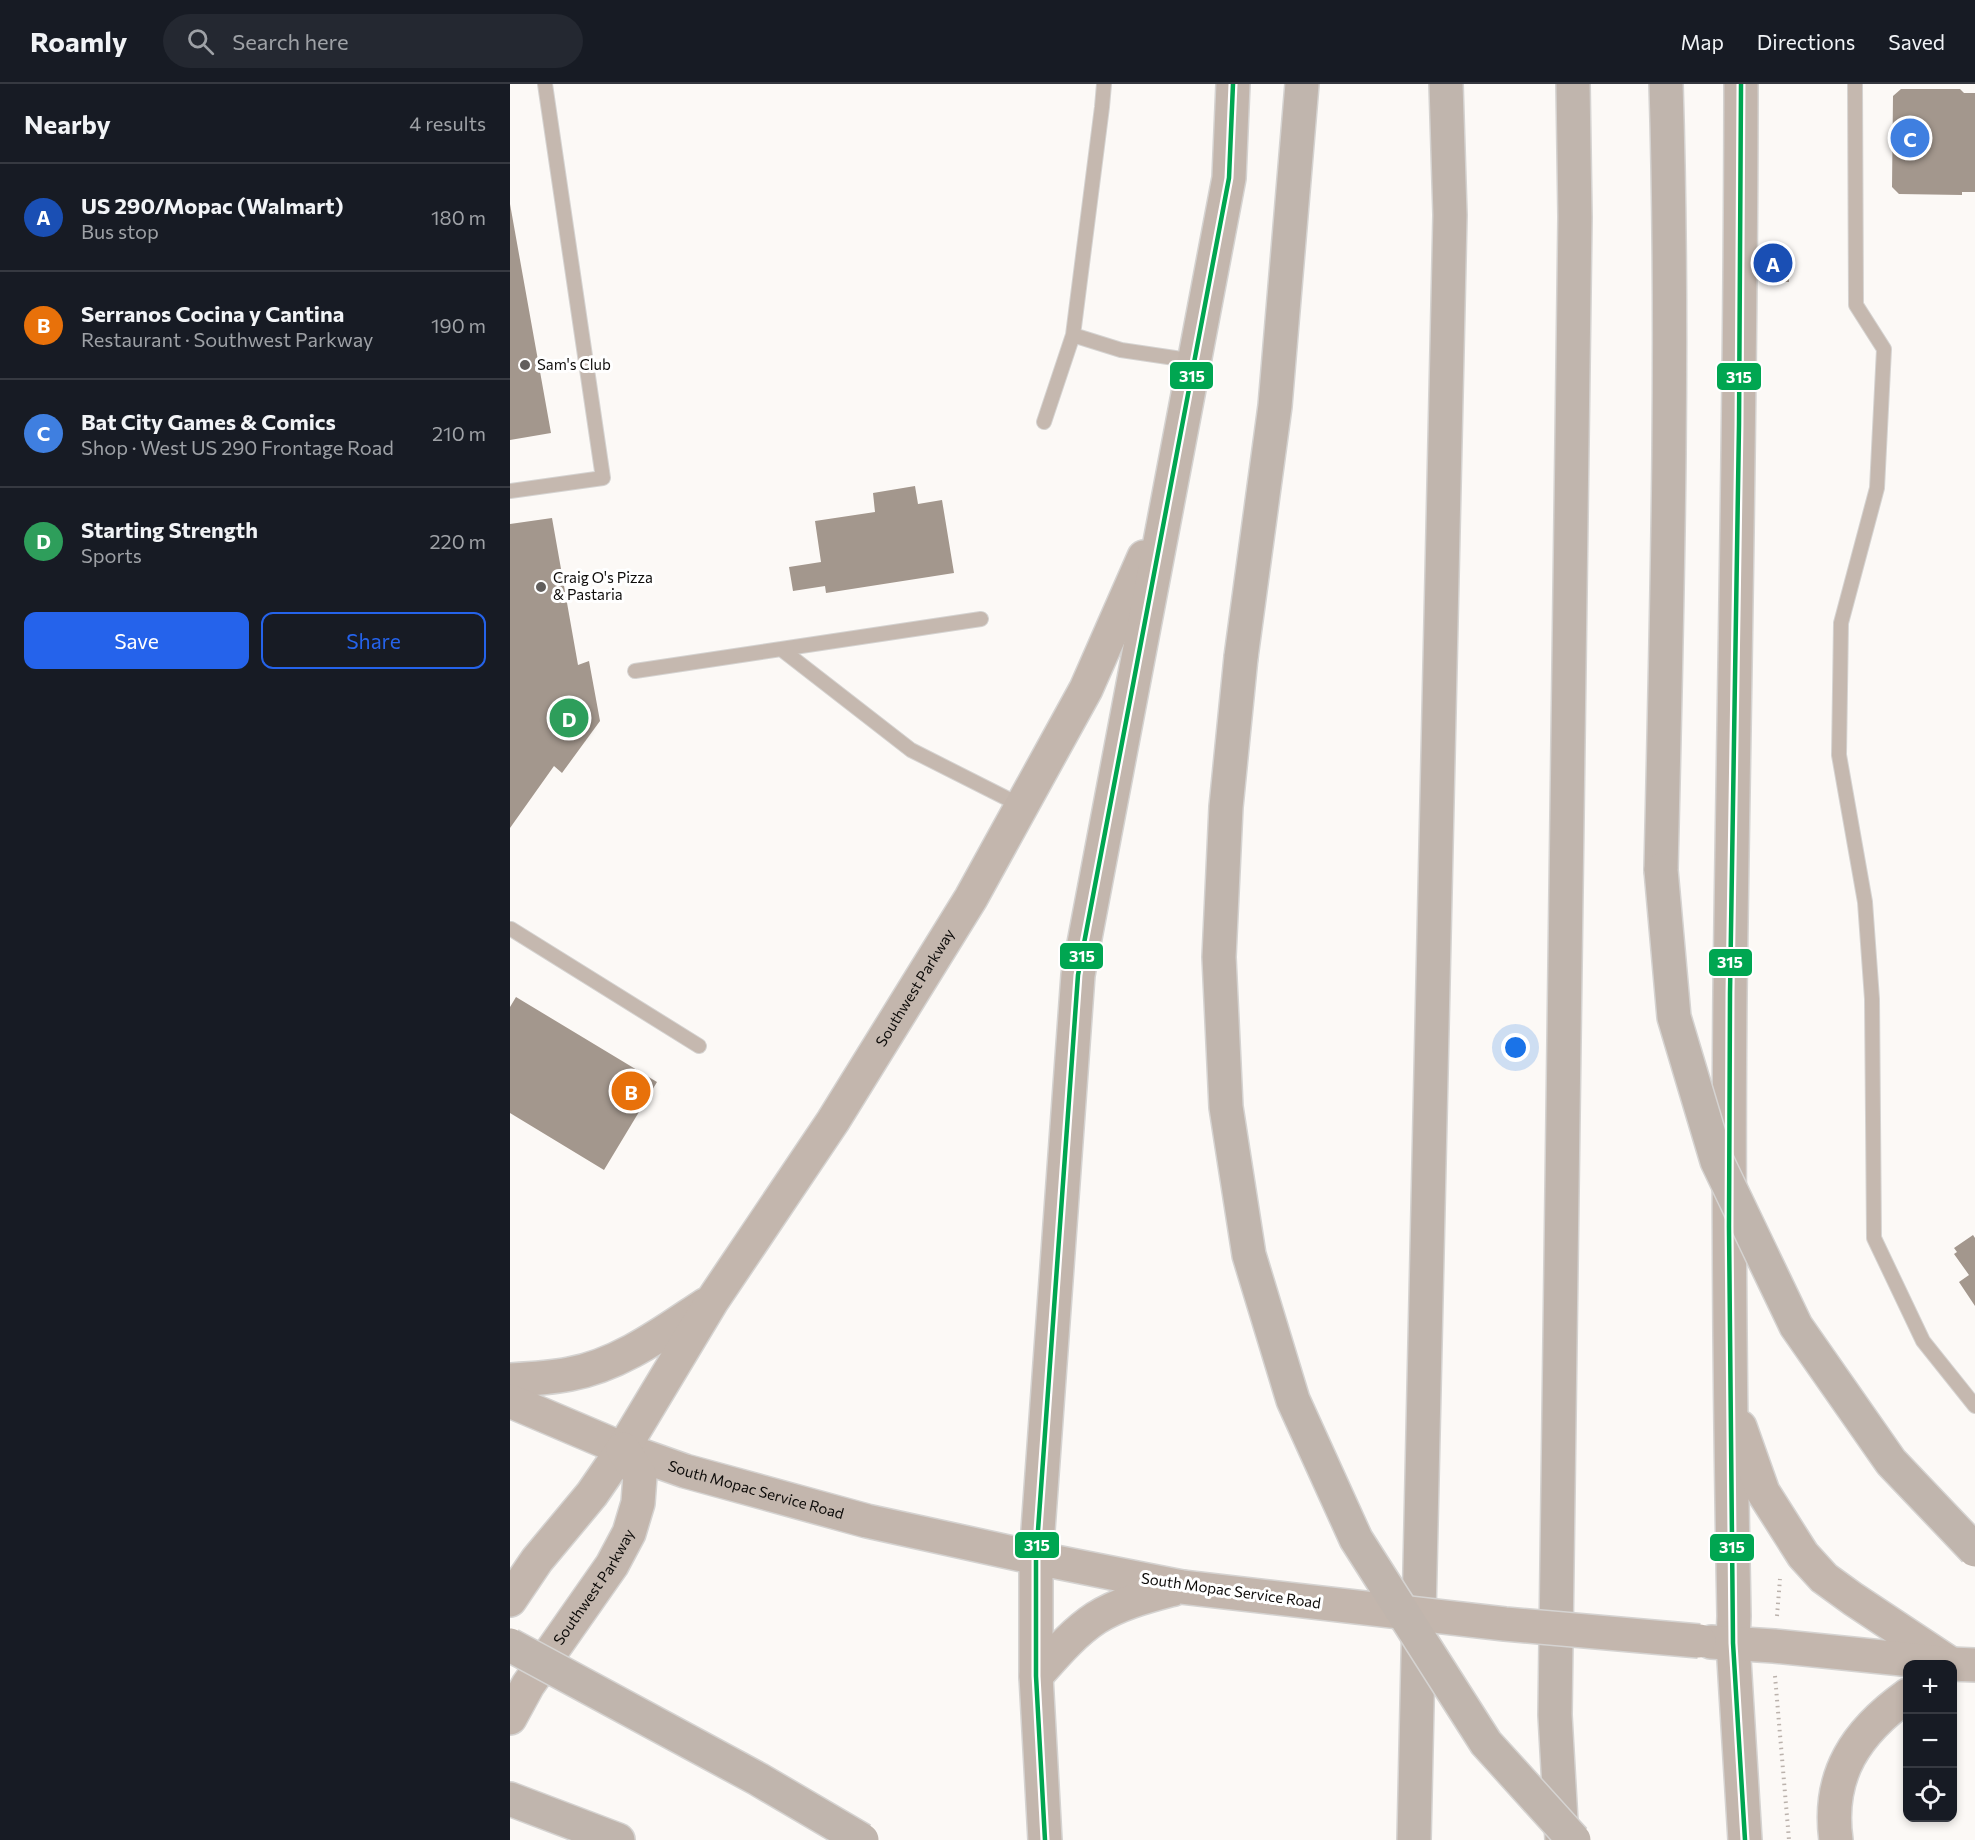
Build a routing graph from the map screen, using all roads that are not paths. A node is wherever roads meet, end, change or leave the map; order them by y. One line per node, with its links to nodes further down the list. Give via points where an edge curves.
1 (545, 84): 13 (lane, via 603,478)
2 (1104, 84): 10 (lane)
3 (1233, 84): 11 (main road, via 1229,178)
4 (1302, 84): 49 (highway, bridge, via 1275,406 1241,657 1226,807 1219,957 1226,1107 1249,1254 1293,1400 1356,1539 1486,1743)
5 (1446, 84): 47 (highway, via 1450,215)
6 (1573, 84): 48 (highway, via 1575,217 1555,1715)
7 (1666, 84): 30 (highway, bridge, via 1668,520 1660,870 1674,1017 1717,1161 1796,1326 1891,1462)
8 (1741, 84): 23 (main road, via 1730,996)
9 (1855, 84): 25 (lane, via 1856,305 1884,349 1877,488 1841,622 1839,755 1865,902 1869,956 1874,1238 1923,1341)
10 (1073, 335): 11 (lane, via 1121,350); 12 (lane)
11 (1195, 361): 14 (main road)
12 (1044, 422)
13 (510, 491)
14 (1168, 504): 18 (main road, Southwest Parkway, via 1086,688); 31 (main road, via 1078,975)
15 (981, 619): 16 (lane)
16 (781, 649): 17 (lane); 18 (lane, via 911,750)
17 (635, 670)
18 (1022, 806): 21 (main road, Southwest Parkway, via 971,898 833,1121)
19 (511, 929): 20 (lane)
20 (699, 1046)
21 (712, 1301): 22 (main road, via 617,1358 572,1374); 26 (main road, Southwest Parkway)
22 (510, 1380)
23 (1730, 1397): 34 (main road); 37 (main road, via 1763,1492 1803,1555 1824,1578)
24 (510, 1401): 26 (main road, South Mopac Service Road)
25 (1975, 1406)
26 (623, 1449): 27 (main road, South Mopac Service Road); 28 (main road); 29 (main road, Southwest Parkway)
27 (685, 1471): 28 (main road); 31 (main road, South Mopac Service Road, via 867,1521)
28 (640, 1476): 29 (main road); 42 (main road, Southwest Parkway, via 638,1503 612,1565 528,1685)
29 (592, 1494): 33 (main road, Southwest Parkway, via 537,1560)
30 (1975, 1550)
31 (1036, 1558): 32 (main road, South Mopac Service Road); 40 (main road)
32 (1182, 1587): 34 (main road, South Mopac Service Road, bridge, via 1493,1623); 40 (main road, via 1134,1600 1096,1618)
33 (510, 1600)
34 (1733, 1643): 36 (main road, South Mopac Service Road); 50 (main road)
35 (510, 1645): 45 (highway, bridge)
36 (1909, 1660)
37 (1945, 1660)
38 (1957, 1664): 39 (main road, South Mopac Service Road)
39 (1975, 1665)
40 (1036, 1676): 46 (main road)
41 (1903, 1698): 51 (main road, via 1886,1710 1857,1741 1840,1776 1833,1818)
42 (510, 1718)
43 (510, 1799): 44 (highway)
44 (618, 1840)
45 (862, 1840)
46 (1045, 1840)
47 (1414, 1840)
48 (1562, 1840)
49 (1574, 1840)
50 (1745, 1840)
51 (1836, 1840)

